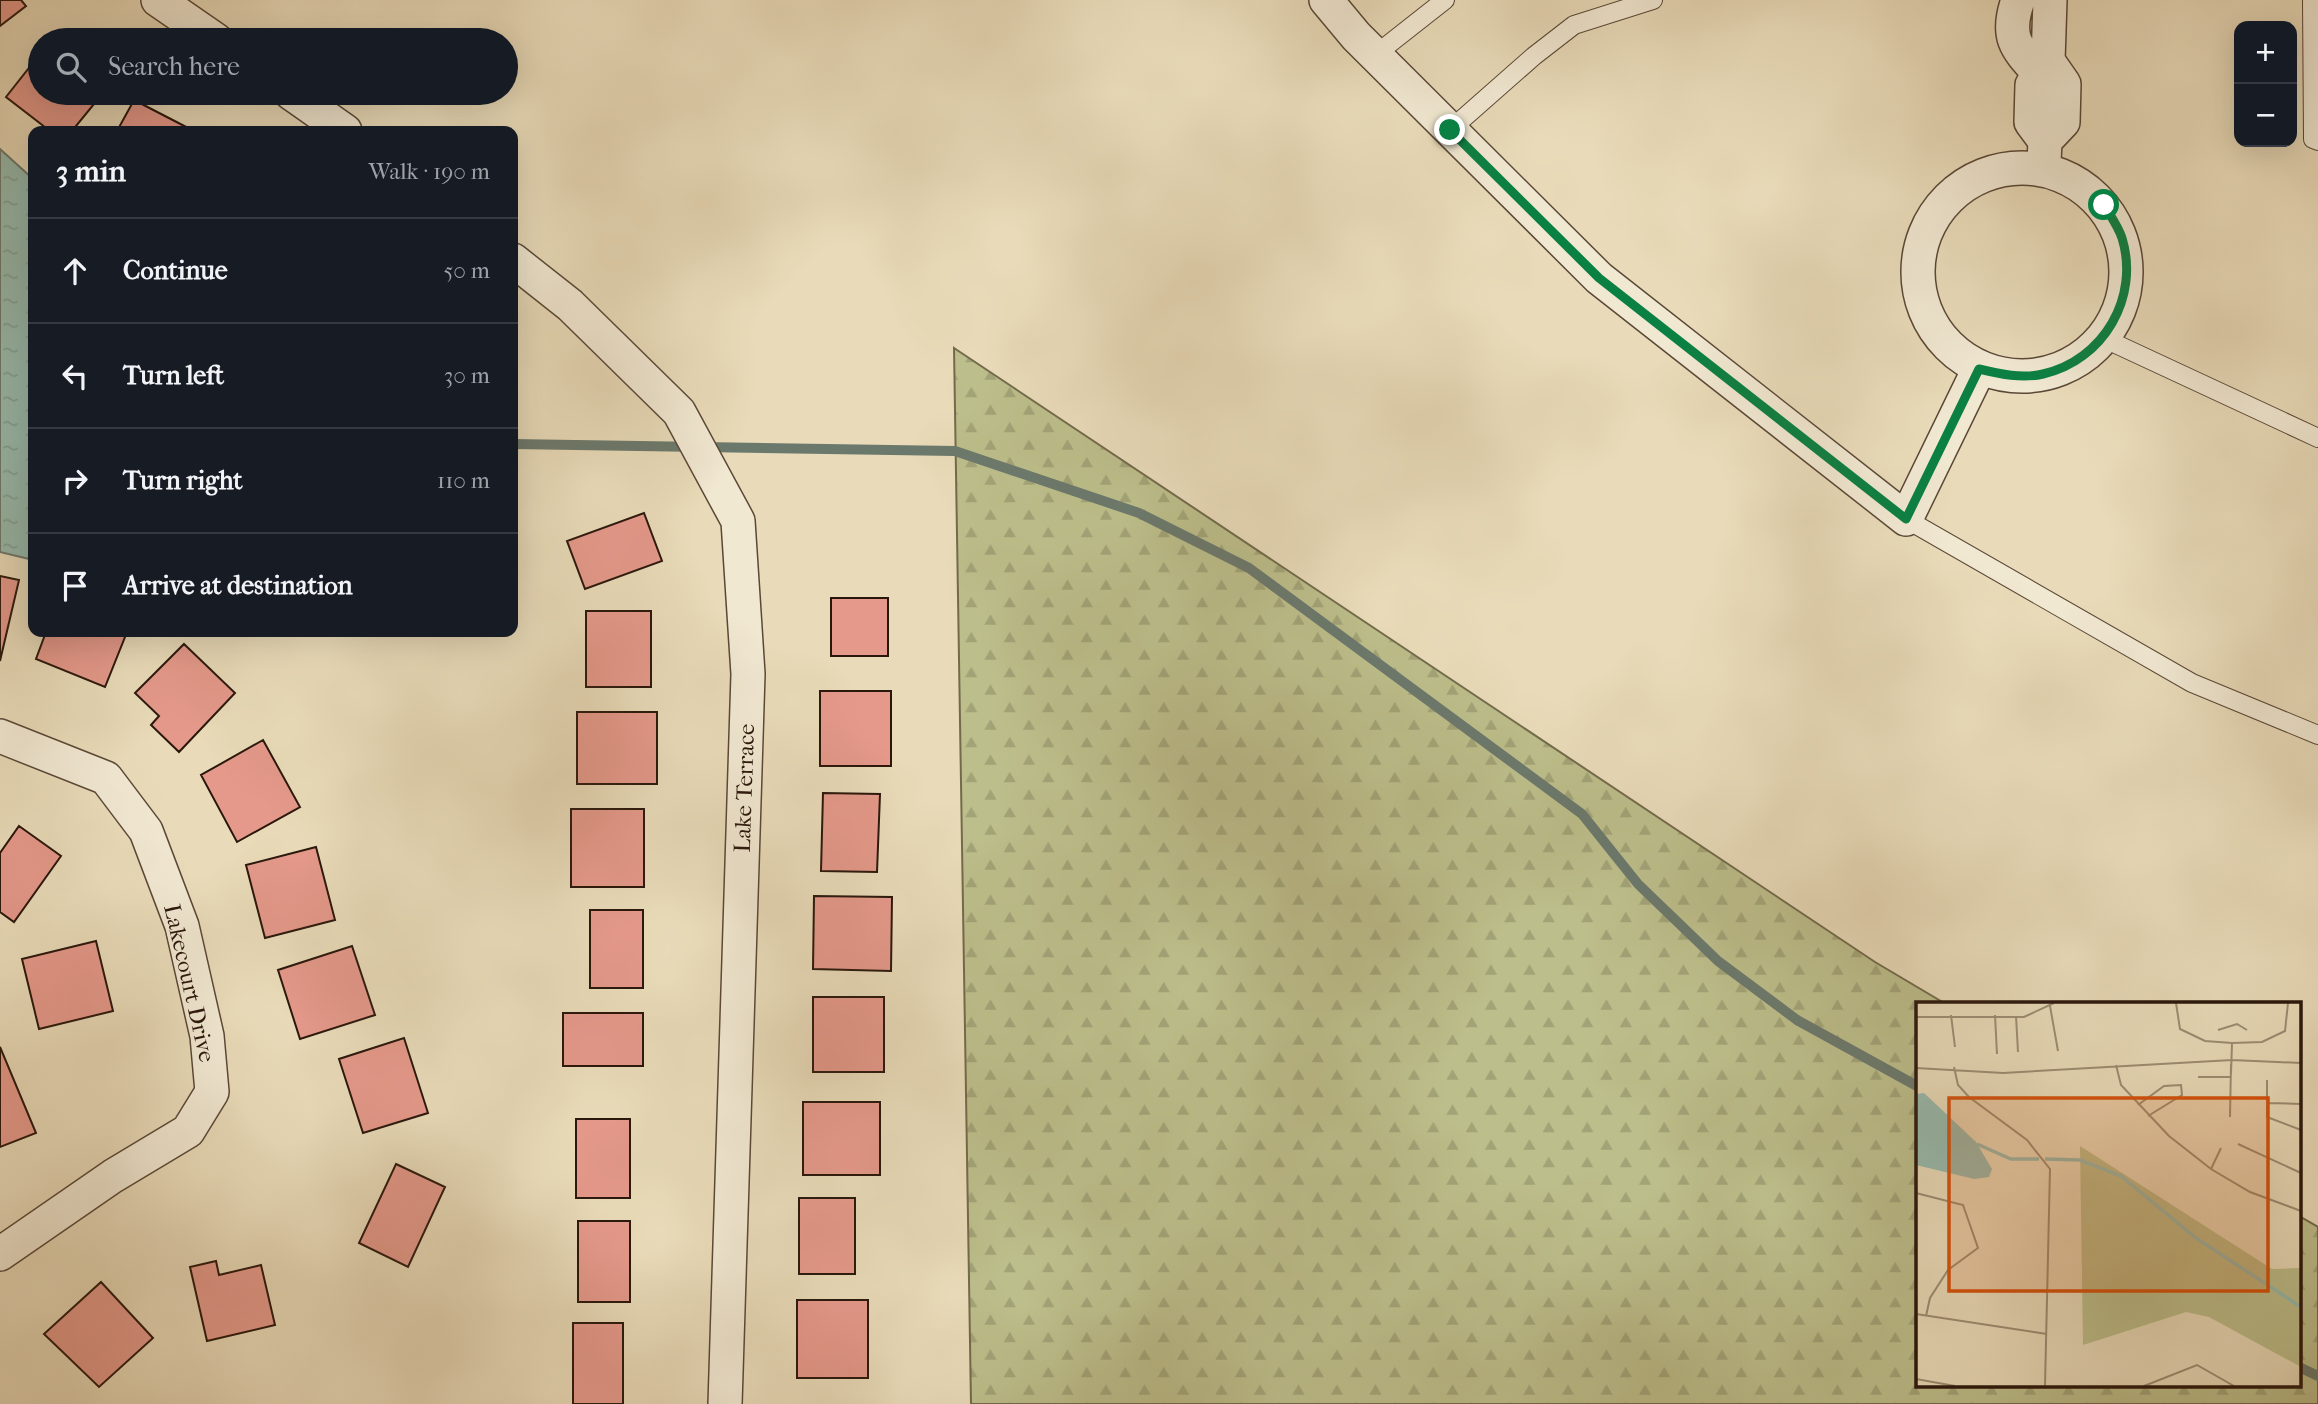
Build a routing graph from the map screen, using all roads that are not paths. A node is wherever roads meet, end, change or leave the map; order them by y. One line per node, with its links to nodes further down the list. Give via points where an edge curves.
1 (158, 0): 8 (street)
2 (1326, 0): 10 (street)
3 (1445, 0): 10 (lane)
4 (1653, 0): 14 (lane, via 1574,26)
5 (2018, 0): 11 (street, via 2013,14 2015,47)
6 (2050, 0): 11 (street)
7 (2312, 0): 9 (lane)
8 (199, 28)
9 (2315, 37): 15 (lane, via 2313,139)
10 (1375, 55): 14 (street)
11 (2044, 67): 16 (street, via 2064,84 2063,122)
12 (308, 105): 13 (street)
13 (338, 126)
14 (1450, 130): 21 (street, via 1599,278)
15 (2318, 141)
16 (2044, 155): 18 (street, via 2104,205 2122,236 2128,272 2122,307); 19 (street, via 1978,176 1950,195 1930,221 1919,252 1917,285 1927,317 1946,344)
17 (518, 264): 25 (street, Lake Terrace, via 570,305 679,412 738,521 748,674)
18 (2103, 338): 19 (street, via 2076,361 2042,374 2007,376); 20 (lane)
19 (1979, 369): 21 (street)
20 (2318, 438)
21 (1906, 519): 22 (lane, via 2192,683)
22 (2318, 735)
23 (0, 736): 24 (street, Lakecourt Drive, via 106,778 146,831 182,926 207,1036 212,1092 188,1131)
24 (0, 1254)
25 (725, 1404)

